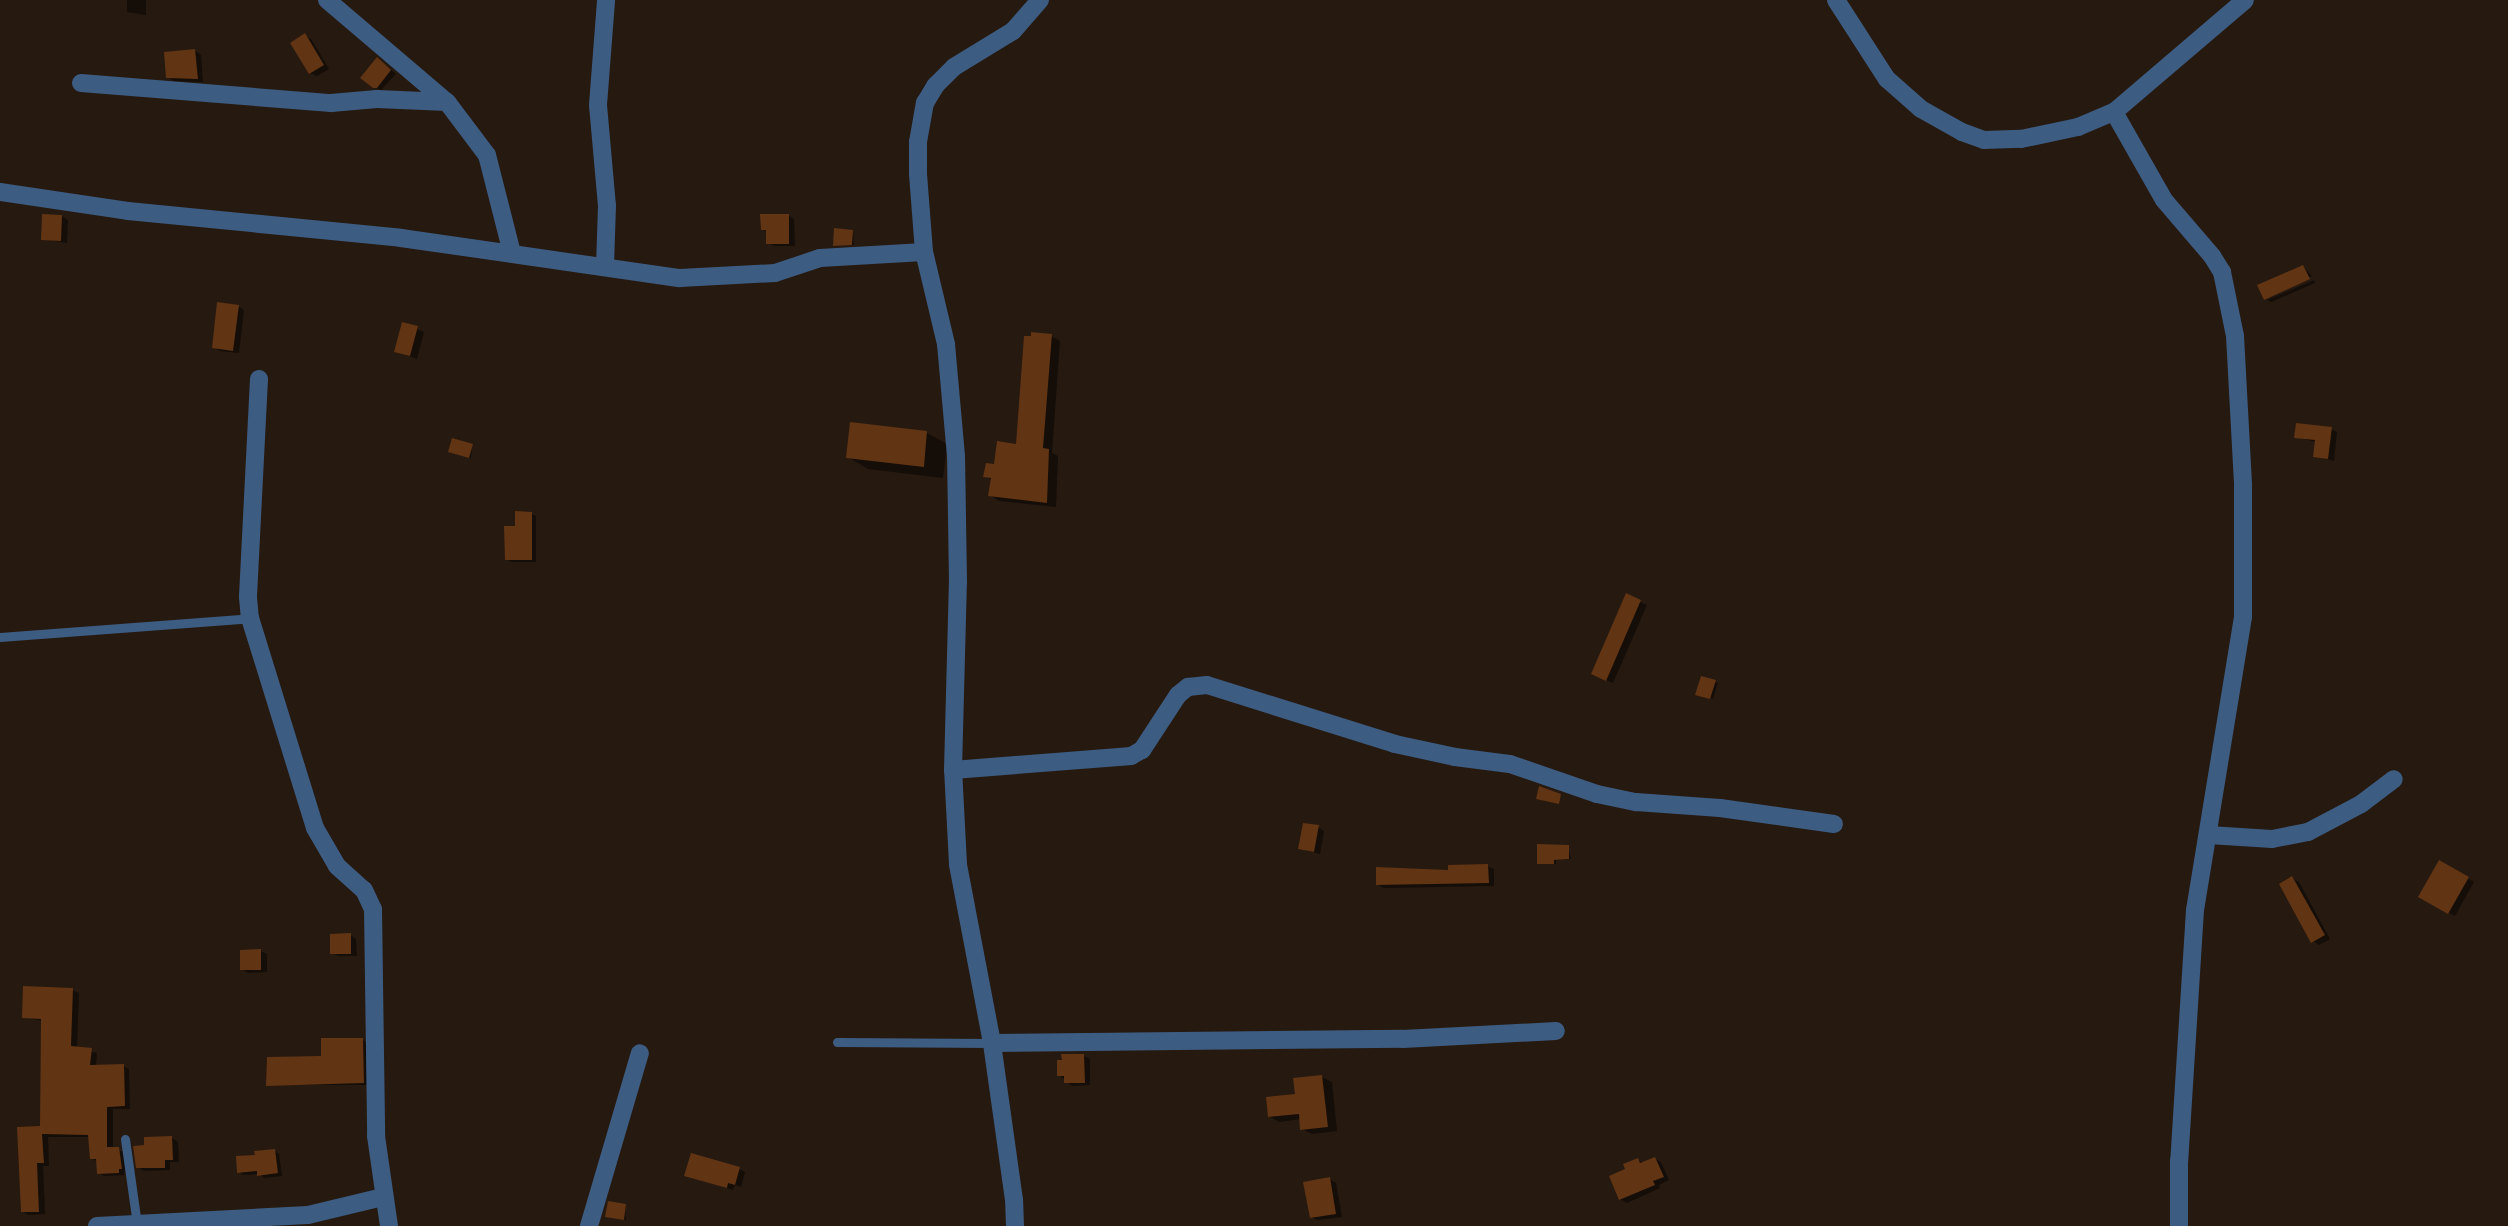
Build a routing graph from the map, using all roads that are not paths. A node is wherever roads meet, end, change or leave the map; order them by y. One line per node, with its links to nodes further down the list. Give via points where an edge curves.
1 (327, 0): 7 (street)
2 (606, 0): 12 (street, via 598,104 607,206)
3 (1040, 0): 10 (street, via 1013,31 954,67 925,103 918,142)
4 (1836, 0): 8 (street, via 1887,79 1921,109 1962,132 1984,140 2021,139 2078,127)
5 (2245, 0): 8 (street)
6 (81, 83): 7 (street, via 331,103 377,99)
7 (447, 102): 11 (street, via 487,155)
8 (2114, 112): 19 (street, via 2164,200 2222,272 2235,336 2243,486 2243,617)
9 (0, 192): 11 (street)
10 (924, 252): 12 (street, via 820,258 775,273 680,278); 16 (street, via 946,344 956,456)
11 (512, 254): 12 (street)
12 (605, 266)
13 (259, 379): 14 (street)
14 (250, 618): 15 (lane); 25 (street, via 315,828 337,866 364,890 373,909 376,1136)
15 (0, 637)
16 (953, 770): 18 (street, via 1132,756 1142,750 1178,695 1188,687 1206,685 1395,744 1510,764 1597,794); 22 (street, via 958,864)
17 (2394, 779): 19 (street, via 2361,804 2308,832 2272,839)
18 (1834, 824)
19 (2209, 835): 32 (street, via 2195,910)
20 (1556, 1031): 22 (street, via 1404,1039)
21 (837, 1042): 22 (lane)
22 (992, 1043): 31 (street)
23 (640, 1053): 30 (street)
24 (125, 1139): 26 (lane)
25 (383, 1197): 27 (street, via 308,1215); 29 (street)
26 (138, 1224): 27 (street); 28 (street)
27 (223, 1224)
28 (97, 1226)
29 (388, 1226)
30 (589, 1226)
31 (1015, 1226)
32 (2179, 1226)

